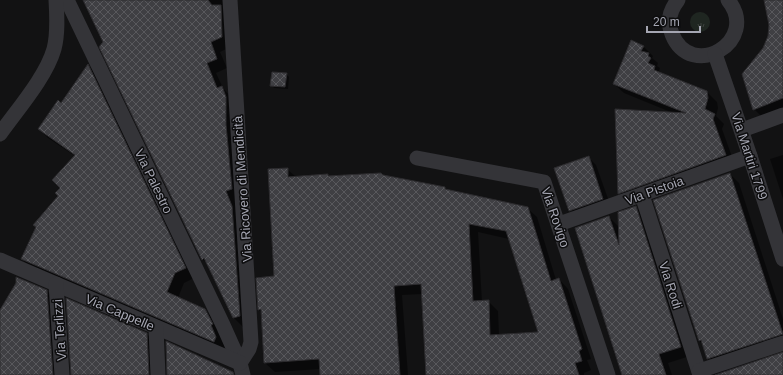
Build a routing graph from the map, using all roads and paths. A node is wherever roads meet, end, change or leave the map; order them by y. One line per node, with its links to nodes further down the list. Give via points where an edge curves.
1 (56, 0): 9 (street, via 54,48 46,70)
2 (67, 0): 19 (street, Via Palestro, via 223,326)
3 (230, 0): 19 (street, Via Ricovero di Mendicità, via 251,342)
4 (678, 0): 6 (street, via 670,17 670,29 674,40 692,54)
5 (729, 0): 6 (street, via 734,10 735,31 724,49)
6 (714, 54): 8 (street, Via Martiri 1799)
7 (783, 115): 8 (street)
8 (742, 130): 10 (street, Via Martiri 1799)
9 (0, 134)
10 (750, 156): 12 (street, Via Pistoia); 14 (street, Via Martiri 1799)
11 (417, 158): 13 (street, Via Rovigo, via 544,182)
12 (642, 195): 13 (street, Via Pistoia); 20 (street, Via Rodi)
13 (558, 224): 23 (street, Via Rovigo)
14 (783, 259)
15 (0, 260): 16 (street, Via Cappelle)
16 (56, 284): 17 (street, Via Cappelle); 21 (street, Via Terlizzi)
17 (156, 328): 19 (street, Via Cappelle); 22 (street)
18 (783, 343): 20 (street)
19 (241, 369)
20 (699, 373)
21 (62, 375)
22 (158, 375)
23 (608, 375)

